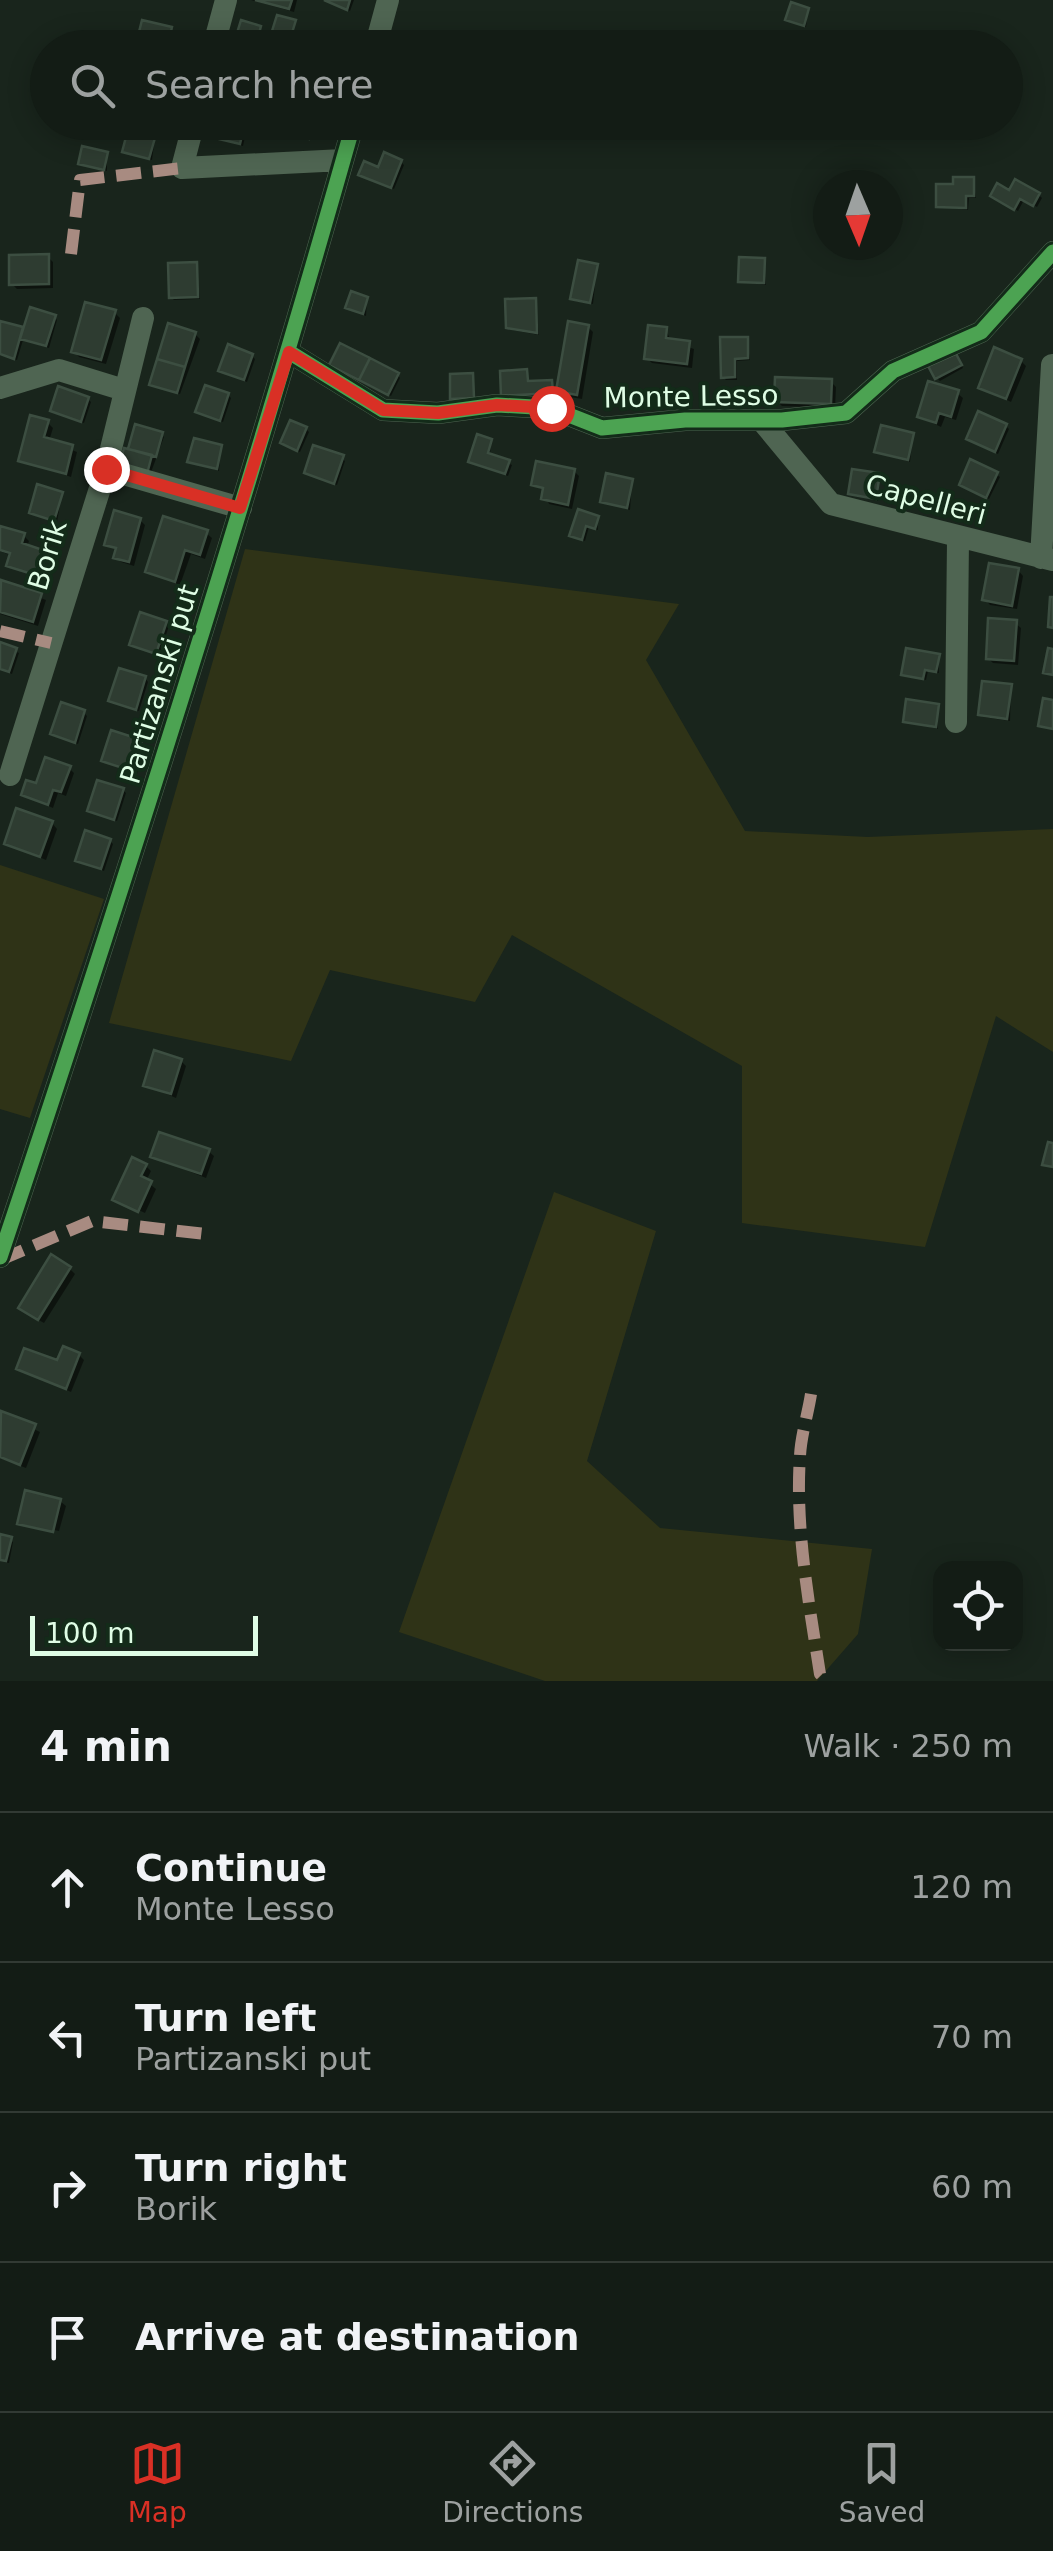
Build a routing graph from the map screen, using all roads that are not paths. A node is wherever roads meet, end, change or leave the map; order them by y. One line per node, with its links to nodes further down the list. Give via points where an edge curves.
1 (226, 0): 3 (street)
2 (388, 0): 4 (street)
3 (218, 30)
4 (379, 30)
5 (189, 140): 7 (street, via 182,168)
6 (349, 140): 7 (street, Partizanski put)
7 (343, 160): 10 (street, Partizanski put)
8 (1053, 252): 14 (street, Monte Lesso, via 981,332 892,371 846,413)
9 (143, 318): 13 (street, Borik)
10 (289, 352): 14 (street, Monte Lesso, via 383,410 551,408 602,428); 16 (street, Partizanski put)
11 (1052, 365): 18 (street)
12 (0, 388): 13 (street, via 59,370)
13 (124, 390): 15 (street, Borik)
14 (762, 422): 17 (street, Capelleri, via 831,504)
15 (106, 469): 16 (street); 20 (street, Borik)
16 (240, 508): 21 (street, Partizanski put)
17 (958, 540): 18 (street, Capelleri); 19 (street)
18 (1047, 559)
19 (956, 722)
20 (10, 775)
21 (0, 1256)

